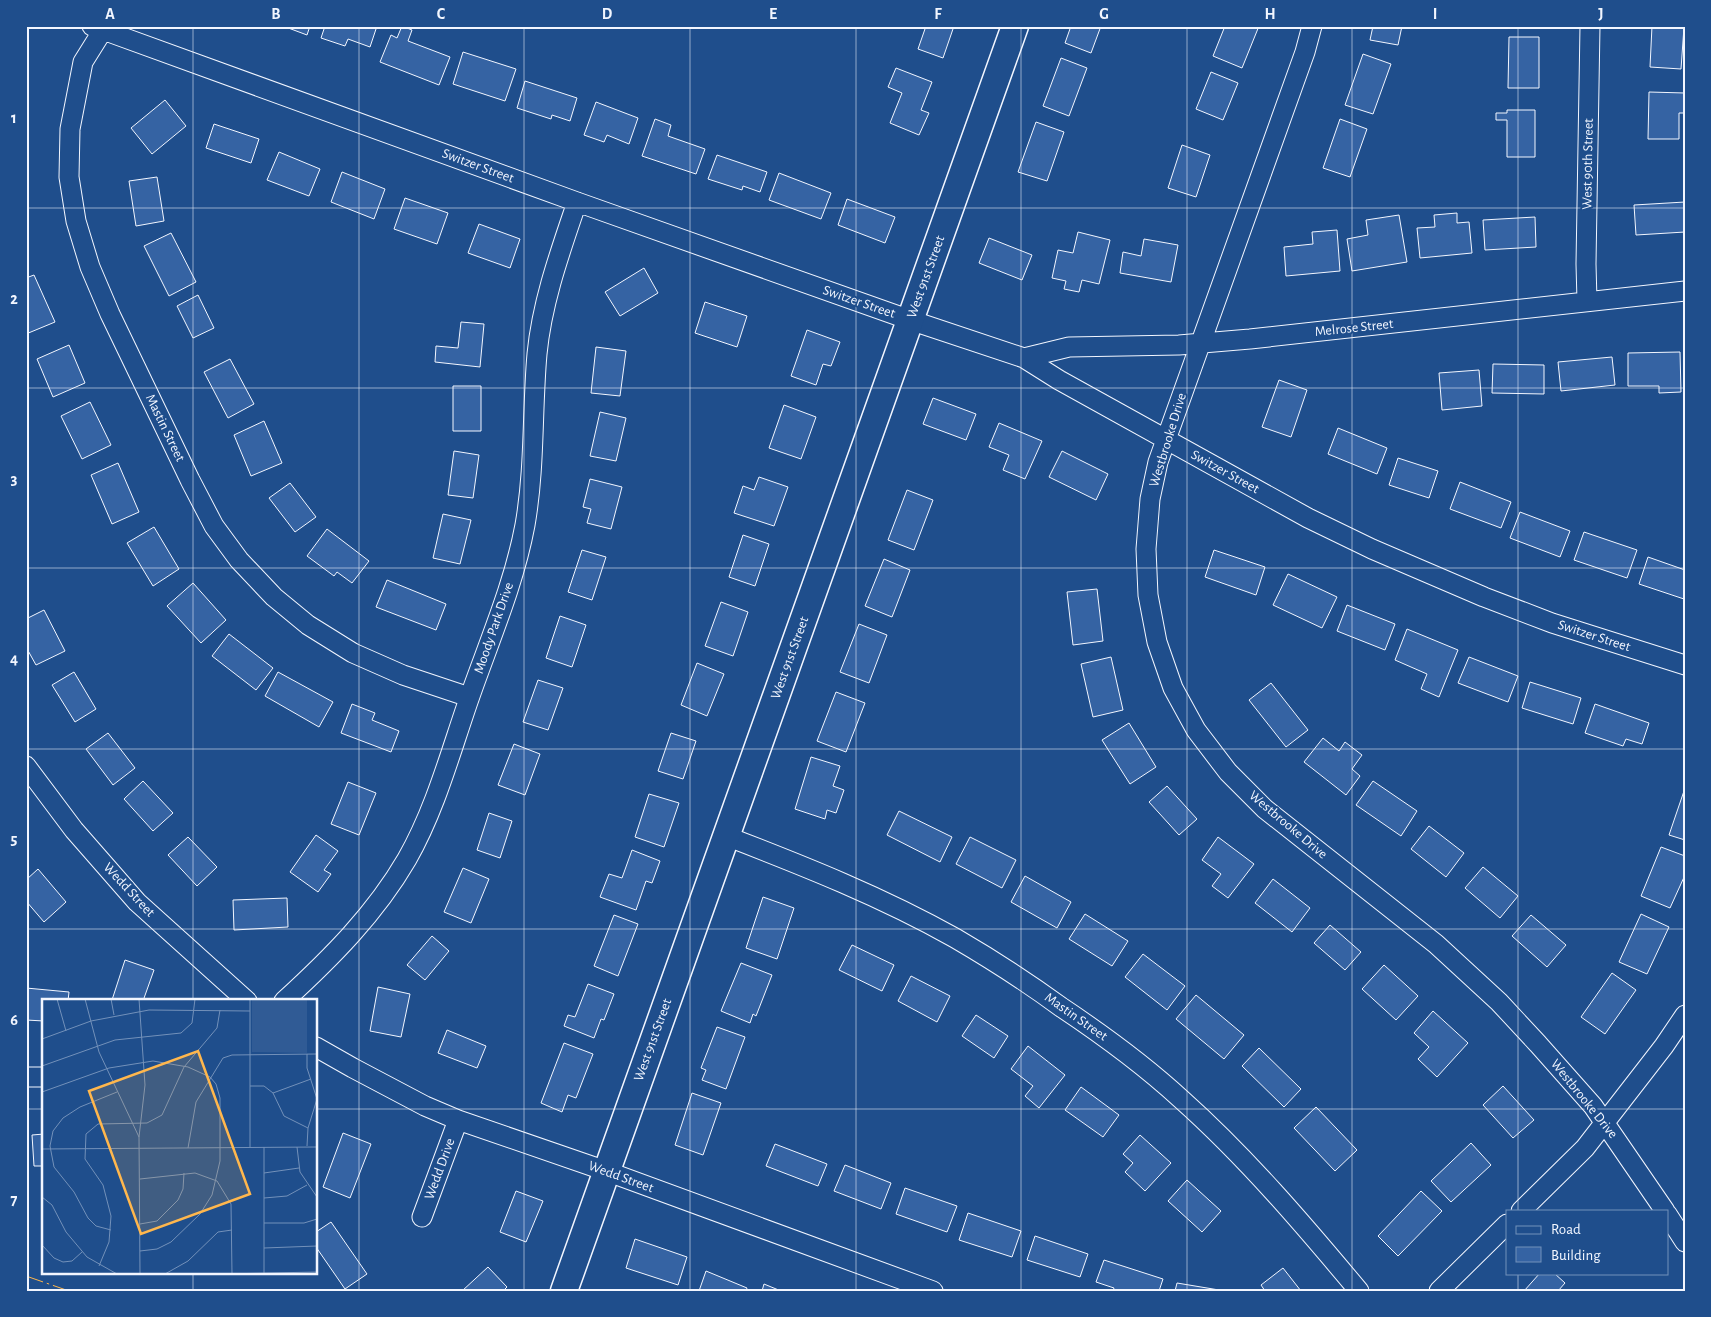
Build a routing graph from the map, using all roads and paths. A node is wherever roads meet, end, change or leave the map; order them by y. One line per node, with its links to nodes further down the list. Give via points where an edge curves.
1 (1015, 26): 8 (street, West 91st Street)
2 (1312, 26): 9 (street, Westbrooke Drive)
3 (1590, 26): 7 (street, West 90th Street)
4 (98, 28): 5 (street, Switzer Street); 13 (street, Mastin Street, via 83,62 70,129 69,177 76,221 90,267 110,314 214,526 239,560 274,597 308,625 353,653 403,675)
5 (577, 202): 8 (street, Switzer Street); 13 (street, Moody Park Drive, via 544,305 537,354 533,455 525,525 512,578)
6 (1685, 291): 7 (street, Melrose Street)
7 (1587, 301): 9 (street, Melrose Street)
8 (910, 320): 10 (street, Switzer Street); 15 (street, West 91st Street)
9 (1200, 342): 10 (street, Melrose Street, via 1070,347); 11 (street, Westbrooke Drive)
10 (1024, 358): 11 (street, Switzer Street)
11 (1166, 439): 12 (street, Switzer Street, via 1308,518 1484,597 1544,620); 23 (street, Westbrooke Drive, via 1150,499 1146,549 1148,595 1160,652 1173,688 1196,730 1228,772 1265,809 1436,944 1498,1002 1593,1106)
12 (1685, 665)
13 (469, 697): 17 (street, Moody Park Drive, via 429,813 407,858 373,911)
14 (26, 766): 16 (street, Wedd Street, via 74,830 137,902)
15 (726, 836): 24 (street, West 91st Street); 33 (street, Mastin Street, via 878,898 955,938 1111,1041 1180,1098 1255,1171)
16 (245, 999)
17 (286, 999)
18 (1685, 1015): 23 (street)
19 (318, 1048): 22 (street, Wedd Street)
20 (26, 1077): 21 (street)
21 (42, 1077)
22 (458, 1120): 24 (street, Wedd Street); 28 (street, Wedd Drive)
23 (1605, 1124): 25 (street); 26 (street, Westbrooke Drive)
24 (606, 1172): 31 (street, West 91st Street); 32 (street, Wedd Street)
25 (1522, 1210)
26 (1664, 1210)
27 (1668, 1216): 30 (street)
28 (422, 1217)
29 (1506, 1225): 34 (street)
30 (1685, 1242)
31 (564, 1291)
32 (933, 1291)
33 (1359, 1291)
34 (1439, 1291)

